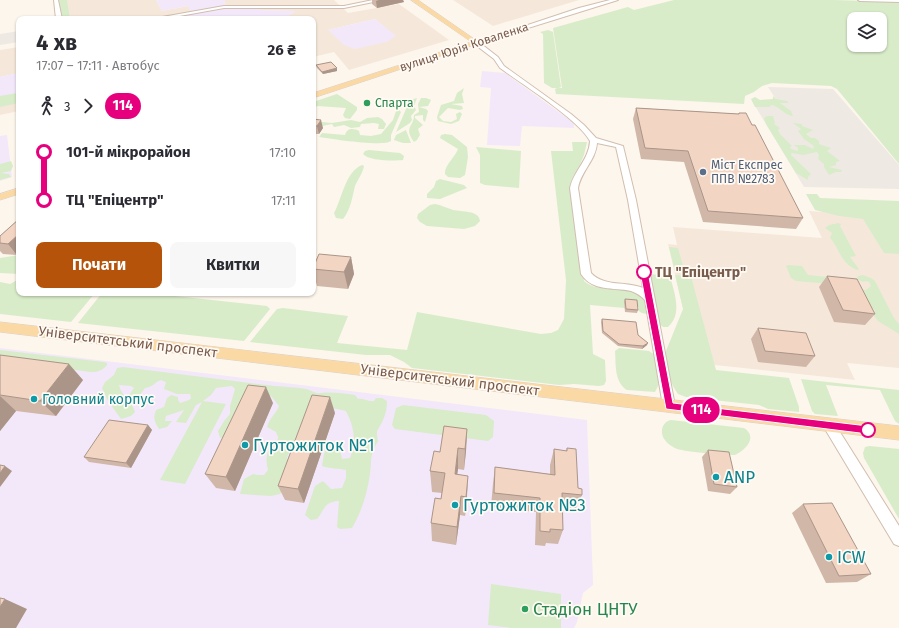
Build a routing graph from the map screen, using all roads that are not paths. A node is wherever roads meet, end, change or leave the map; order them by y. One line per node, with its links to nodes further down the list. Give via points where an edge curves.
1 (56, 0): 8 (street)
2 (381, 0): 9 (street, via 344,7 224,7)
3 (414, 0): 10 (main road)
4 (598, 0): 10 (street, вулиця Юрія Коваленка)
5 (616, 0): 10 (street, вулиця Юрія Коваленка)
6 (860, 0): 7 (street)
7 (899, 1)
8 (59, 16)
9 (172, 16)
10 (474, 41): 11 (main road, вулиця Юрія Коваленка); 12 (main road, вулиця Юрія Коваленка); 13 (street, via 496,58 502,67 590,133)
11 (316, 89)
12 (316, 95)
13 (594, 140): 18 (street, via 619,146 632,200); 18 (street, via 591,158 575,182 574,188 586,274 604,285 637,288)
14 (16, 185): 15 (main road)
15 (0, 190)
16 (16, 192): 17 (main road)
17 (0, 197)
18 (648, 297): 20 (street)
19 (0, 327): 20 (main road, Університетський проспект)
20 (669, 406): 21 (main road, Університетський проспект)
21 (829, 425): 22 (main road, Університетський проспект); 23 (street)
22 (899, 433)
23 (882, 512): 24 (street); 25 (street)
24 (899, 527)
25 (899, 538)

